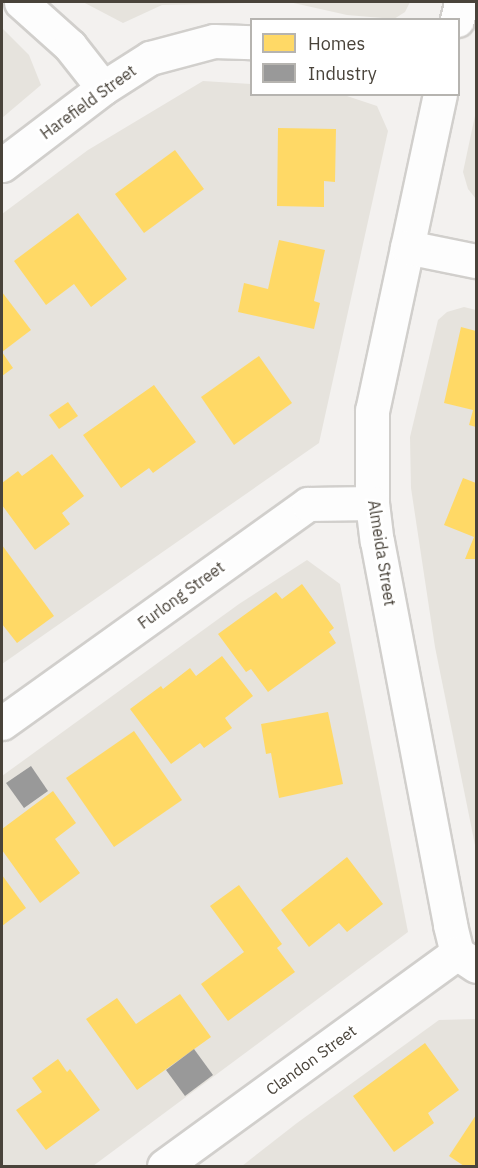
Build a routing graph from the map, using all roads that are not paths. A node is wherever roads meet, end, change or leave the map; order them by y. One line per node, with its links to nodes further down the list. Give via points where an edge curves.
1 (21, 2): 5 (street, via 70,46)
2 (461, 2): 3 (street)
3 (457, 18)
4 (250, 42): 5 (street, Harefield Street, via 214,41 150,58)
5 (103, 88): 7 (street, Harefield Street)
6 (440, 96): 8 (street, Almeida Street)
7 (2, 165)
8 (407, 247): 9 (street); 10 (street, Almeida Street, via 372,410)
9 (477, 261)
10 (372, 503): 11 (street, Furlong Street, via 308,504); 12 (street, Almeida Street)
11 (2, 723)
12 (467, 959): 13 (street, Clandon Street)
13 (164, 1167)

